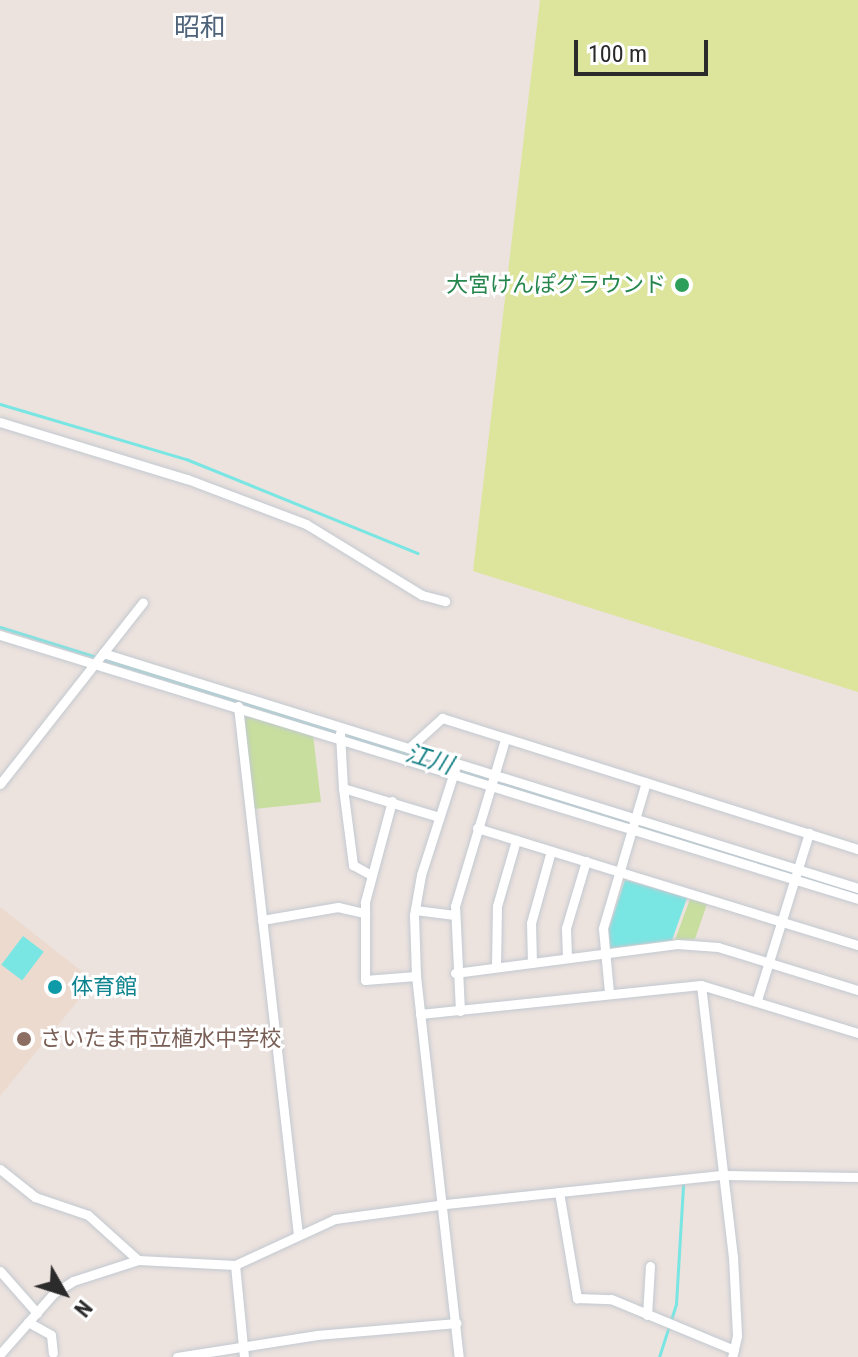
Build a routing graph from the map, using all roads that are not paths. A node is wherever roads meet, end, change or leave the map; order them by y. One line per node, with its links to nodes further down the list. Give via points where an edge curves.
1 (0, 422): 2 (street, via 187,479 306,524 422,595)
2 (445, 601)
3 (143, 602): 5 (street)
4 (0, 635): 5 (street)
5 (99, 658): 6 (street); 7 (street); 13 (street)
6 (238, 706): 7 (street); 32 (street)
7 (340, 733): 9 (street); 10 (street); 14 (street)
8 (505, 739): 9 (street, via 442,718); 11 (street); 12 (street)
9 (409, 748): 10 (street)
10 (455, 768): 11 (street); 16 (street)
11 (492, 780): 17 (street); 18 (street)
12 (646, 782): 17 (street); 19 (street)
13 (0, 784)
14 (343, 788): 15 (street); 26 (street, via 353,865)
15 (392, 801): 16 (street); 26 (street)
16 (439, 817): 29 (street)
17 (633, 824): 24 (street); 25 (street)
18 (477, 828): 20 (street); 31 (street)
19 (809, 833): 21 (street); 25 (street)
20 (516, 840): 22 (street); 39 (street, via 497,906)
21 (858, 849)
22 (551, 851): 23 (street); 37 (street, via 531,923)
23 (586, 861): 24 (street); 36 (street, via 566,928)
24 (619, 872): 33 (street); 35 (street, via 603,928)
25 (796, 874): 27 (street); 28 (street); 33 (street)
26 (371, 875): 30 (street)
27 (858, 888)
28 (858, 899)
29 (415, 910): 31 (street); 41 (street)
30 (365, 913): 32 (street, via 338,907); 41 (street, via 365,980)
31 (455, 915): 40 (street)
32 (262, 920): 54 (street)
33 (781, 922): 34 (street); 38 (street)
34 (858, 945)
35 (606, 953): 36 (street); 38 (street, via 677,944 718,947); 44 (street)
36 (567, 958): 37 (street)
37 (532, 963): 39 (street)
38 (769, 963): 43 (street); 45 (street)
39 (496, 967): 40 (street)
40 (455, 973): 46 (street)
41 (416, 976): 47 (street)
42 (701, 985): 44 (street); 45 (street); 50 (street)
43 (858, 990)
44 (609, 992): 46 (street)
45 (757, 1000): 48 (street)
46 (460, 1011): 47 (street)
47 (420, 1014): 53 (street)
48 (858, 1033)
49 (0, 1169): 55 (street, via 35,1197 88,1215)
50 (723, 1175): 51 (street); 52 (street); 66 (street, via 733,1256)
51 (858, 1177)
52 (559, 1192): 53 (street); 60 (street, via 577,1298 611,1299)
53 (440, 1205): 54 (street, via 335,1219); 62 (street)
54 (298, 1235): 56 (street)
55 (138, 1260): 56 (street); 59 (street, via 73,1281)
56 (235, 1265): 64 (street)
57 (650, 1266): 60 (street)
58 (0, 1271): 59 (street)
59 (37, 1313): 61 (street)
60 (647, 1315): 66 (street)
61 (28, 1322): 63 (street, via 51,1335); 65 (street)
62 (456, 1323): 64 (street, via 317,1335); 68 (street)
63 (53, 1353)
64 (244, 1353): 67 (street)
65 (0, 1354)
66 (733, 1354)
67 (177, 1357)
68 (459, 1357)

